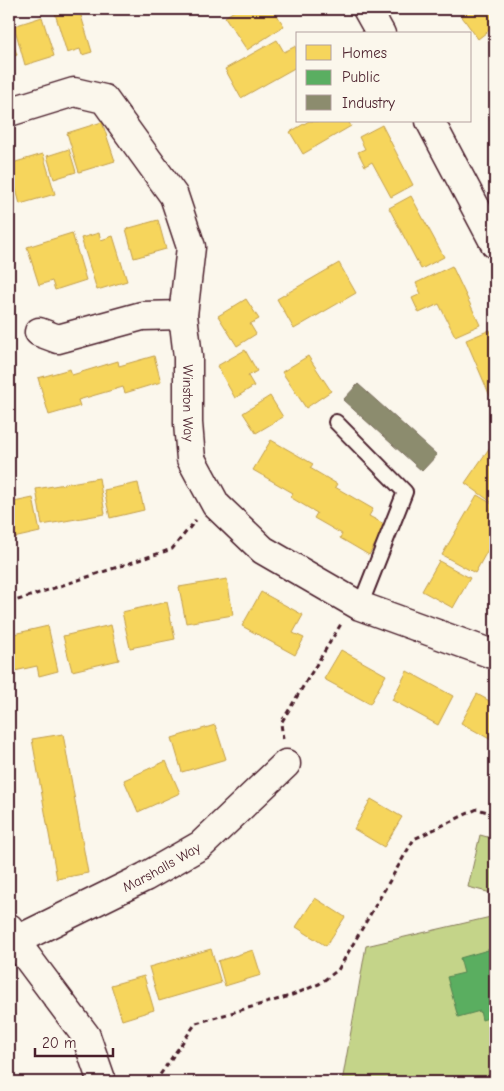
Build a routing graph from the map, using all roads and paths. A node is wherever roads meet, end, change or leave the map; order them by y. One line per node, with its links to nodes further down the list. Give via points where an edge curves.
1 (367, 9): 2 (street)
2 (380, 32)
3 (9, 112): 6 (street, Winston Way, via 74,92 104,99 174,196 191,247)
4 (431, 122): 5 (street)
5 (495, 244)
6 (183, 315): 7 (street, via 142,316 58,340); 9 (street, Winston Way, via 188,357 191,459)
7 (40, 332)
8 (336, 422): 11 (lane, via 405,492)
9 (208, 510): 10 (path, via 172,549); 11 (street, Winston Way, via 262,550)
10 (9, 603)
11 (357, 604): 12 (street, Winston Way); 13 (path, via 281,723)
12 (495, 654)
13 (286, 764): 15 (street, Marshalls Way, via 201,845 144,877)
14 (495, 814): 17 (path, via 477,809 414,839 338,970 318,984 290,996 196,1023)
15 (12, 934): 16 (street, Marshalls Way, via 86,1036)
16 (102, 1082)
17 (155, 1082)

